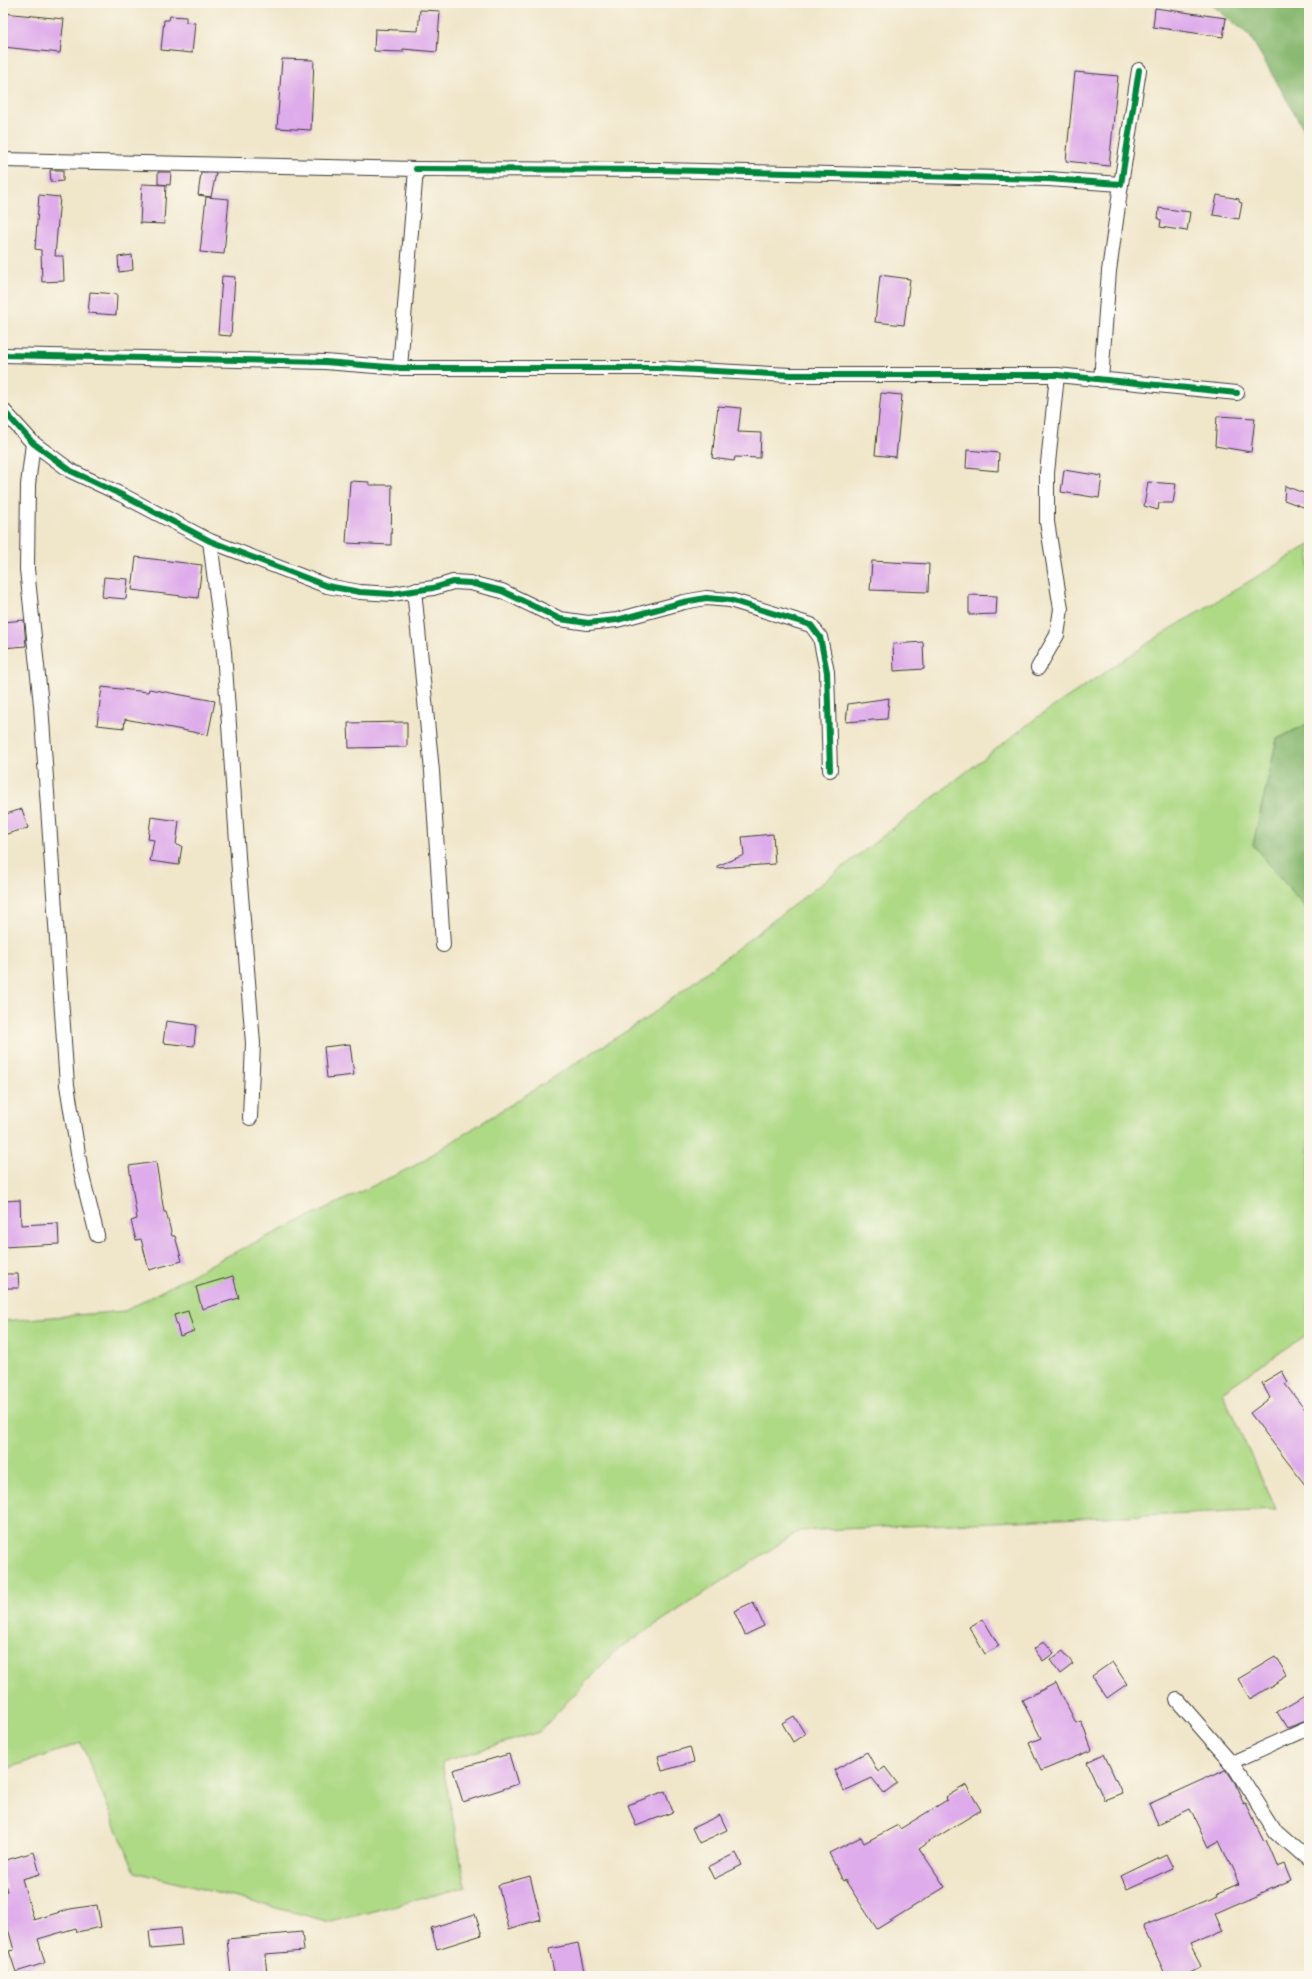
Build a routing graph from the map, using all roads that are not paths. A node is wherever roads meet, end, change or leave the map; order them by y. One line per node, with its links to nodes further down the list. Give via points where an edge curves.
1 (1139, 70): 4 (street)
2 (3, 160): 3 (street)
3 (416, 169): 4 (street, via 659,170 1048,179); 6 (street)
4 (1121, 184): 8 (street, via 1109,271)
5 (3, 355): 6 (street, via 325,362)
6 (400, 368): 7 (street, via 658,368 791,375)
7 (1057, 375): 8 (street); 14 (street, via 1047,473 1047,522 1060,608 1057,636)
8 (1101, 380): 9 (street)
9 (1237, 393)
10 (3, 410): 11 (street)
11 (34, 443): 12 (street, via 71,471); 18 (street, via 28,485 28,569 41,705 67,1085 81,1172)
12 (210, 541): 13 (street, via 328,586 366,593 392,594); 17 (street, via 224,652 253,1043)
13 (414, 590): 15 (street, via 453,582 470,583 502,591 560,619 588,623 618,620 706,598 730,600 810,625 820,637 827,672); 16 (street, via 432,771)
14 (1038, 668)
15 (830, 770)
16 (443, 945)
17 (250, 1118)
18 (97, 1235)
19 (1177, 1700): 21 (street)
20 (1309, 1728): 21 (street)
21 (1232, 1763): 22 (street, via 1276,1832)
22 (1309, 1861)

